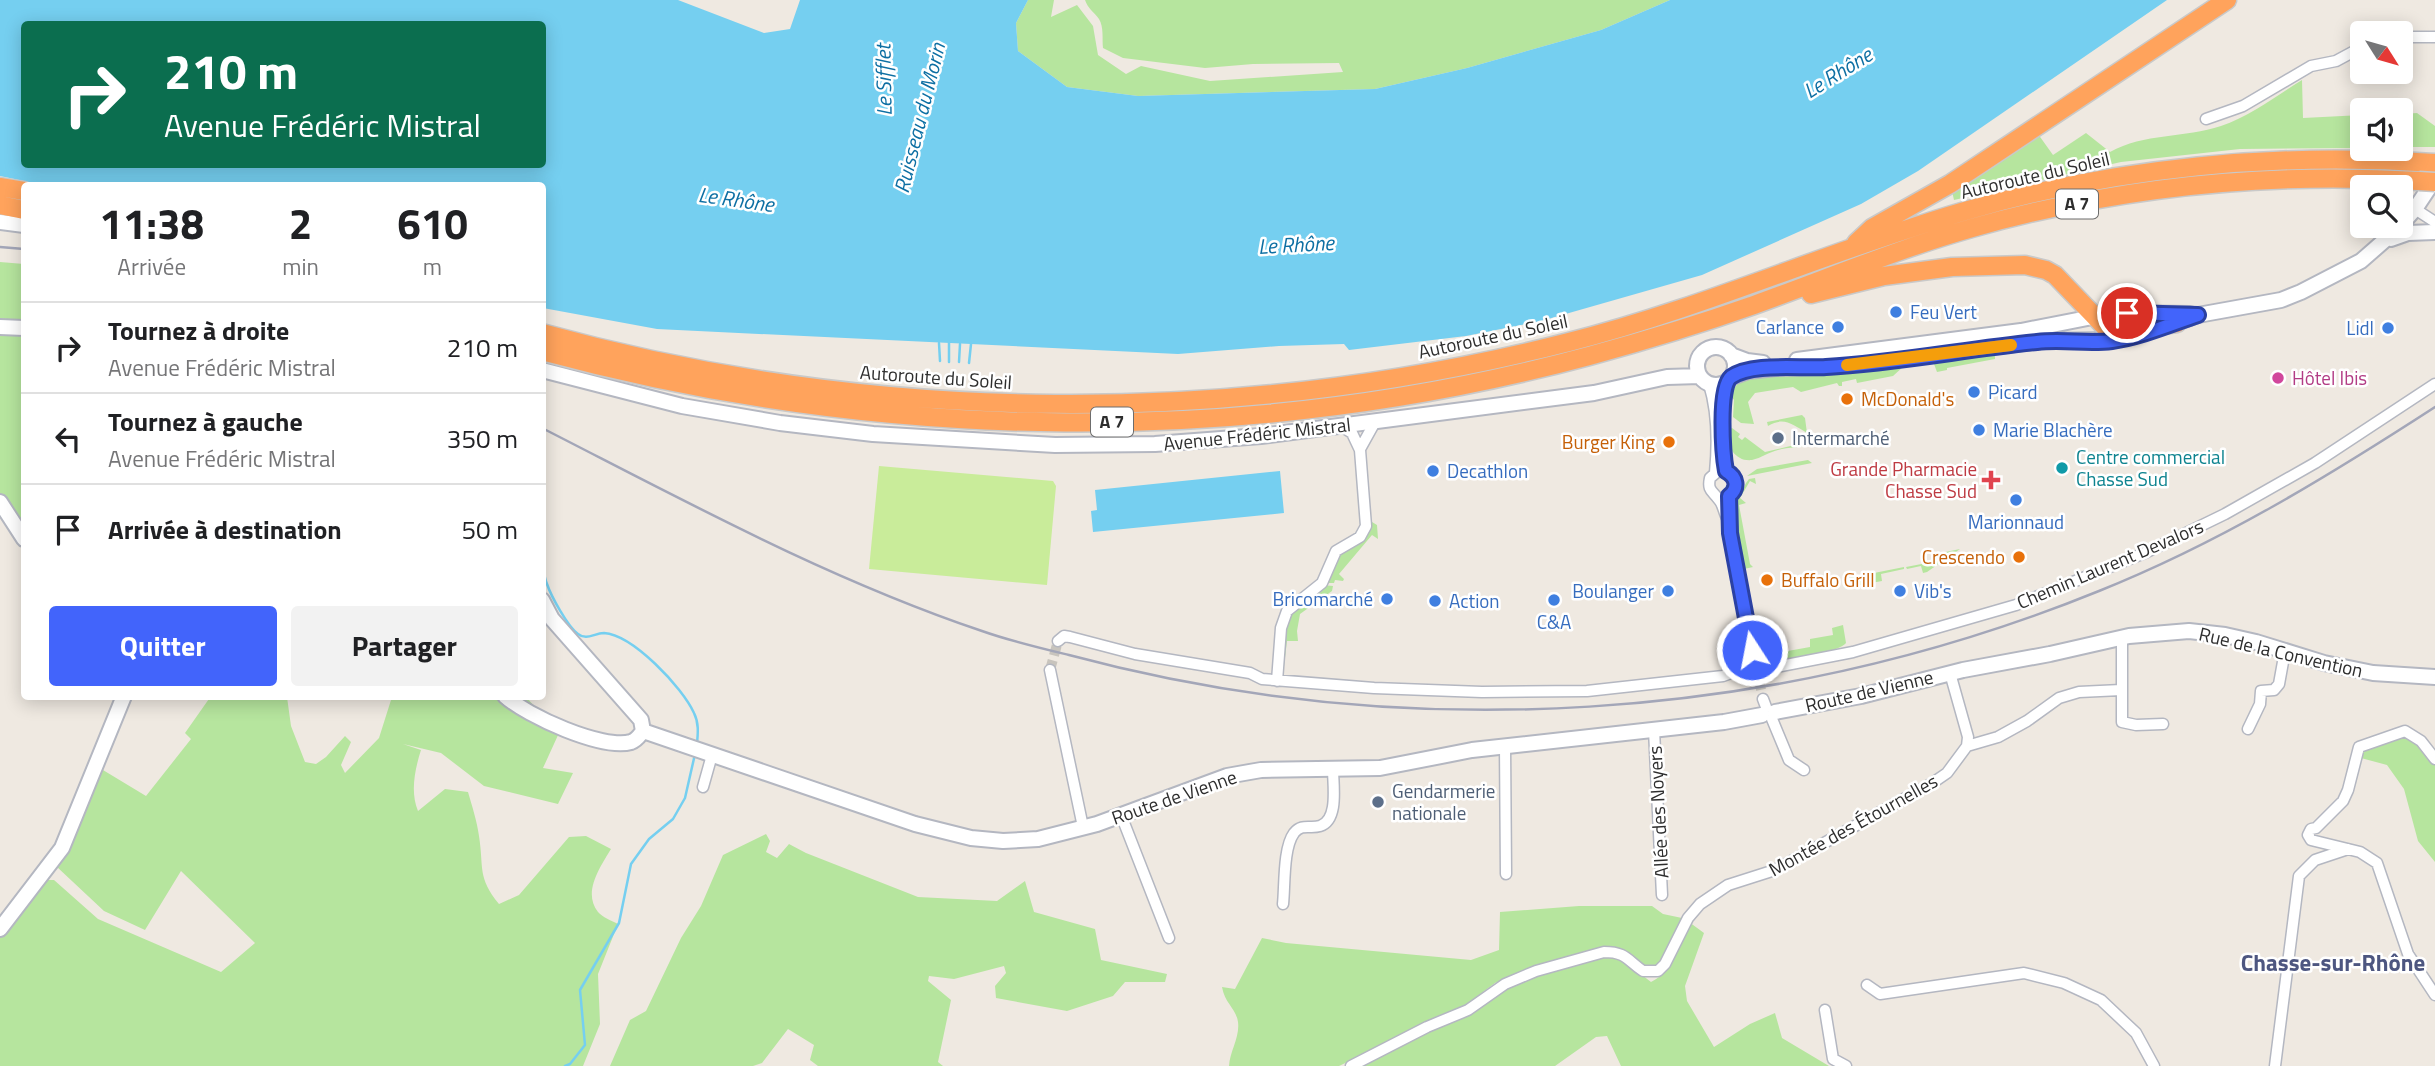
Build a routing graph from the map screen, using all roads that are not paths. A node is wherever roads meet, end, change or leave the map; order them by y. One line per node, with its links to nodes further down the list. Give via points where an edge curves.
1 (2227, 0): 19 (highway, via 1938,191 1872,228)
2 (2413, 37): 3 (street)
3 (2435, 37)
4 (2350, 53): 5 (street, via 2311,66 2243,106)
5 (2206, 119)
6 (2431, 173): 11 (main road); 19 (highway, Autoroute du Soleil / A 7, via 2354,159 2248,162 2138,174 1967,210); 20 (highway, Autoroute du Soleil / A 7, via 2249,181 2088,202 1972,228)
7 (0, 187): 8 (highway)
8 (21, 190)
9 (0, 205): 10 (highway)
10 (21, 209)
11 (2415, 209): 12 (main road); 14 (street)
12 (2413, 211)
13 (0, 222): 15 (main road)
14 (2435, 222)
15 (21, 225)
16 (2435, 232): 18 (main road, via 2408,233)
17 (2388, 238): 18 (main road)
18 (2381, 244): 22 (main road, via 2349,268 2281,300)
19 (1851, 249): 28 (highway, Autoroute du Soleil / A 7, via 1709,300 1570,342 1373,382 1218,399 1047,404 883,396 672,364)
20 (1769, 299): 23 (highway, via 1819,293 1912,271 2012,265 2046,270 2077,298); 29 (highway, Autoroute du Soleil / A 7, via 1623,347 1463,384 1302,409 1164,420 1049,422 870,413 722,392)
21 (2113, 313): 22 (main road); 23 (main road); 27 (main road, via 2113,326)
22 (2198, 315): 24 (main road)
23 (2087, 318): 27 (highway); 30 (main road, via 1788,361 1757,362)
24 (2177, 323): 27 (highway); 35 (main road, via 2115,341 2040,341 1825,367 1748,371)
25 (0, 327): 26 (main road)
26 (21, 328)
27 (2121, 330)
28 (546, 334)
29 (546, 352)
30 (1731, 355): 31 (main road, via 1712,348); 35 (main road, via 1735,364)
31 (1699, 360): 33 (main road, Avenue Frédéric Mistral); 34 (main road)
32 (546, 371): 38 (main road)
33 (1667, 377): 34 (main road, Avenue Frédéric Mistral); 40 (main road, Avenue Frédéric Mistral, via 1594,393)
34 (1704, 379): 35 (main road, via 1721,385); 39 (street)
35 (1730, 379): 39 (street)
36 (546, 380): 38 (main road)
37 (2435, 384): 51 (street, Chemin Laurent Devalors, via 2315,463 2235,508 2147,552 2036,598 1853,653 1781,666)
38 (596, 386): 41 (main road, Avenue Frédéric Mistral, via 780,423 873,434 1042,444 1207,441)
39 (1720, 419): 43 (street)
40 (1374, 422): 41 (main road, Avenue Frédéric Mistral); 42 (street)
41 (1341, 426): 42 (street, via 1352,433)
42 (1360, 450): 56 (street, via 1364,531 1336,551 1322,583 1287,611 1281,628)
43 (1720, 472): 44 (street, via 1710,478 1709,488 1713,495); 44 (street, via 1732,475 1736,482 1735,490)
44 (1724, 497): 51 (street)
45 (0, 502): 46 (main road)
46 (21, 534)
47 (546, 608): 64 (main road, via 640,720)
48 (2122, 637): 50 (main road, Rue de la Convention, via 2189,631); 53 (main road, Rue de la Convention); 57 (street)
49 (1058, 641): 56 (street, via 1070,637)
50 (2285, 651): 54 (main road, Rue de la Convention, via 2373,673); 62 (street, via 2279,684 2274,690 2261,691)
51 (1755, 664): 55 (street); 56 (street, via 1723,676 1587,691 1482,692)
52 (1050, 670): 73 (street)
53 (1956, 672): 60 (main road, Route de Vienne, via 1861,696); 66 (street)
54 (2435, 677)
55 (1759, 680)
56 (1277, 681)
57 (2121, 690): 61 (street, via 2122,722); 66 (street, via 2059,698 1998,737)
58 (122, 700): 78 (main road, via 62,848)
59 (509, 700): 64 (main road, via 544,721 614,743 631,742)
60 (1768, 710): 63 (main road, Route de Vienne, via 1724,722); 70 (street, via 1789,760)
61 (2163, 724)
62 (2248, 729)
63 (1654, 730): 65 (main road, Route de Vienne); 76 (street, Allée des Noyers)
64 (643, 731): 67 (main road, Route de Vienne)
65 (1505, 745): 69 (main road, Route de Vienne, via 1380,768); 75 (street)
66 (1967, 746): 83 (street, Montée des Étournelles, via 1947,773 1931,784 1775,870 1728,885 1700,904 1658,971 1643,971 1628,957 1604,952 1536,971 1505,984 1468,1010)
67 (701, 752): 71 (street); 73 (main road, Route de Vienne, via 915,824 971,838 1038,839)
68 (2435, 759): 74 (street, via 2421,741 2405,731 2359,747 2343,801 2308,835 2311,840)
69 (1332, 769): 72 (main road, Route de Vienne, via 1261,769 1227,776); 77 (street, via 1328,820 1320,826 1304,825 1288,844)
70 (1804, 769)
71 (703, 786)
72 (1121, 815): 73 (main road, Route de Vienne); 79 (street)
73 (1083, 827)
74 (2348, 849): 81 (street, via 2377,863 2408,954); 86 (street, via 2315,860 2299,876)
75 (1506, 874)
76 (1662, 895)
77 (1283, 904)
78 (0, 929)
79 (1169, 938)
80 (1867, 985): 85 (street, via 1880,994 2024,973 2064,983 2101,1000 2136,1033)
81 (2435, 995)
82 (1825, 1010): 84 (street, via 1833,1059)
83 (1351, 1066)
84 (1846, 1066)
85 (2154, 1066)
86 (2276, 1066)

